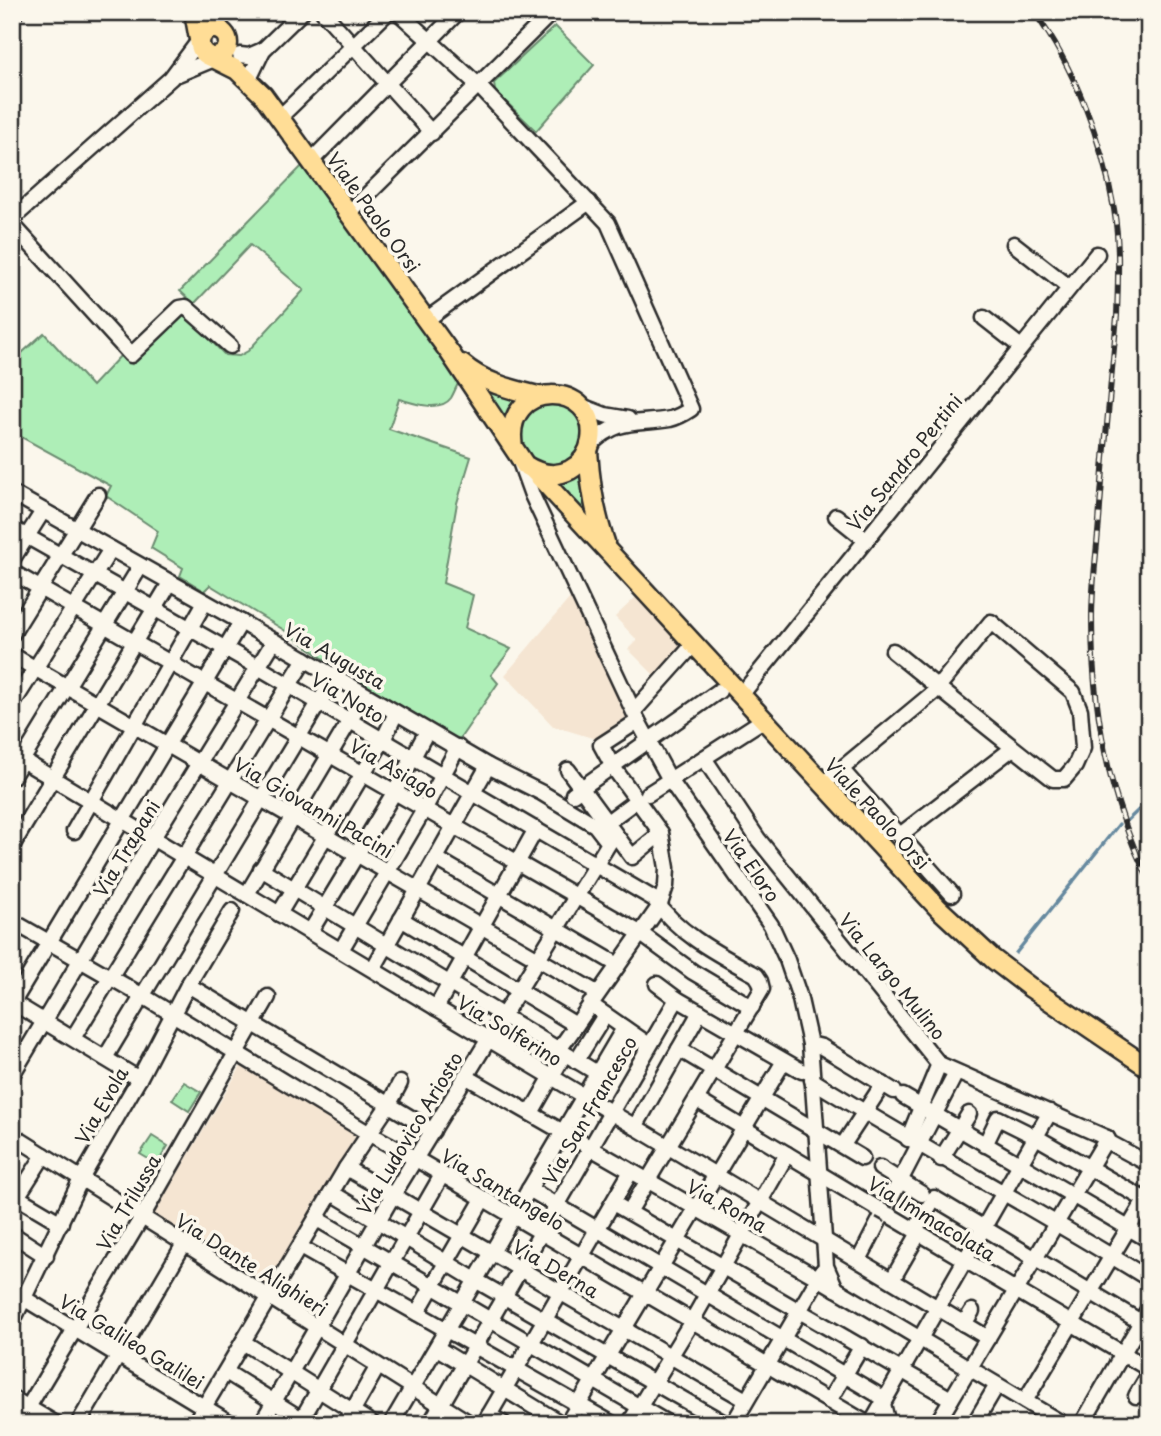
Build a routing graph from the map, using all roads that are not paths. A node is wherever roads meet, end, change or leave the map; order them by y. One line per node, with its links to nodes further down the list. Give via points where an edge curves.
1 (16, 12): 8 (street)
2 (302, 12): 12 (street)
3 (323, 12): 11 (street)
4 (388, 12): 11 (street)
5 (398, 12): 10 (street)
6 (458, 12): 10 (street)
7 (552, 12): 17 (street)
8 (12, 16)
9 (207, 38): 13 (main road); 15 (street); 15 (street, via 192,66); 18 (main road)
10 (429, 41): 16 (street); 17 (street)
11 (353, 46): 16 (street); 19 (street)
12 (263, 50): 13 (street); 14 (street)
13 (240, 55): 14 (main road)
14 (252, 73): 18 (main road)
15 (171, 78): 24 (street)
16 (386, 84): 20 (street); 21 (street)
17 (478, 85): 20 (street); 22 (street)
18 (264, 95): 19 (main road, Viale Paolo Orsi)
19 (280, 117): 21 (main road, Viale Paolo Orsi)
20 (432, 133): 23 (street)
21 (311, 161): 23 (main road, Viale Paolo Orsi)
22 (589, 202): 29 (street); 35 (street, via 608,223 691,409 673,418)
23 (349, 213): 29 (main road, Viale Paolo Orsi)
24 (12, 222): 30 (street, via 131,355 186,307)
25 (1014, 244): 27 (street)
26 (1097, 254): 27 (street, Via Sandro Pertini)
27 (1069, 287): 31 (street, Via Sandro Pertini)
28 (984, 318): 31 (street)
29 (426, 320): 32 (main road, Viale Paolo Orsi)
30 (230, 346)
31 (1021, 348): 46 (street, Via Sandro Pertini)
32 (450, 353): 33 (main road, via 479,377); 37 (main road)
33 (538, 396): 34 (main road, via 560,395); 37 (main road, via 518,411 511,435)
34 (579, 405): 35 (street, via 605,415); 36 (main road, via 590,423)
35 (644, 420): 36 (street, via 615,426)
36 (589, 447): 38 (main road, via 573,469); 48 (main road, via 597,521)
37 (515, 452): 38 (main road)
38 (540, 481): 48 (main road, Viale Paolo Orsi); 86 (street, Via Eloro)
39 (12, 493): 41 (street, Via Augusta)
40 (98, 495): 44 (street)
41 (43, 511): 44 (street, Via Augusta); 45 (street)
42 (836, 516): 46 (street)
43 (12, 528): 45 (street, Via Noto)
44 (78, 529): 47 (street, Via Augusta); 49 (street)
45 (27, 536): 49 (street, Via Noto); 50 (street)
46 (866, 540): 79 (street, Via Sandro Pertini)
47 (111, 550): 51 (street, Via Augusta); 53 (street)
48 (608, 551): 66 (main road, Viale Paolo Orsi)
49 (61, 555): 53 (street, Via Noto); 55 (street)
50 (12, 560)
51 (140, 567): 54 (street, Via Augusta); 56 (street)
52 (12, 572): 55 (street, Via Asiago)
53 (94, 575): 56 (street, Via Noto); 58 (street)
54 (170, 583): 57 (street, Via Augusta); 59 (street)
55 (41, 588): 58 (street, Via Asiago); 63 (street)
56 (125, 593): 59 (street, Via Noto); 61 (street)
57 (205, 602): 60 (street, Via Augusta); 62 (street)
58 (73, 607): 61 (street, Via Asiago); 73 (street)
59 (155, 610): 62 (street, Via Noto); 65 (street)
60 (241, 622): 64 (street, Via Augusta); 67 (street)
61 (104, 626): 65 (street, Via Asiago); 77 (street)
62 (190, 630): 67 (street, Via Noto); 71 (street)
63 (12, 634)
64 (274, 641): 70 (street, Via Augusta); 72 (street, Via Trapani)
65 (135, 642): 71 (street, Via Asiago); 84 (street)
66 (694, 644): 79 (main road, Viale Paolo Orsi); 86 (street)
67 (226, 650): 72 (street, Via Noto); 75 (street)
68 (893, 651): 78 (street)
69 (12, 655): 73 (street, Via Giovanni Pacini)
70 (305, 659): 74 (street, Via Augusta); 76 (street)
71 (172, 662): 75 (street, Via Asiago); 90 (street)
72 (258, 667): 76 (street, Via Noto); 81 (street, Via Trapani)
73 (36, 669): 77 (street, Via Giovanni Pacini); 83 (street)
74 (335, 676): 80 (street, Via Augusta); 82 (street)
75 (205, 682): 81 (street, Via Asiago); 95 (street)
76 (290, 685): 82 (street, Via Noto); 87 (street)
77 (68, 687): 84 (street, Via Giovanni Pacini); 99 (street)
78 (938, 687): 97 (street); 97 (street, via 990,622 1073,692 1080,710 1083,748 1064,779 1053,779); 105 (street)
79 (730, 693): 88 (main road, Viale Paolo Orsi); 94 (street, Via Sandro Pertini)
80 (365, 695): 85 (street, Via Augusta); 89 (street)
81 (238, 701): 87 (street, Via Asiago); 102 (street, Via Trapani)
82 (319, 702): 89 (street, Via Noto); 92 (street)
83 (12, 705)
84 (99, 705): 90 (street, Via Giovanni Pacini); 110 (street)
85 (396, 713): 91 (street, Via Augusta); 93 (street)
86 (636, 716): 94 (street, Via Eloro); 104 (street, via 601,745)
87 (270, 718): 92 (street, Via Asiago); 112 (street)
88 (763, 720): 101 (street); 113 (main road, Viale Paolo Orsi)
89 (351, 721): 93 (street, Via Noto); 98 (street)
90 (134, 725): 95 (street, Via Giovanni Pacini); 119 (street)
91 (427, 731): 96 (street, Via Augusta); 100 (street)
92 (299, 735): 98 (street, Via Asiago); 118 (street)
93 (383, 740): 100 (street, Via Noto); 107 (street)
94 (649, 742): 104 (street, Via Sandro Pertini); 111 (street, Via Eloro)
95 (168, 746): 102 (street, Via Giovanni Pacini); 122 (street)
96 (458, 747): 103 (street, Via Augusta); 108 (street)
97 (1013, 748): 129 (street)
98 (330, 753): 107 (street, Via Asiago); 121 (street)
99 (17, 757): 109 (street); 110 (street, Via Solferino)
100 (413, 757): 108 (street, Via Noto); 114 (street)
101 (704, 758): 111 (street); 195 (street, Via Largo Mulino, via 765,848)
102 (200, 763): 112 (street, Via Giovanni Pacini); 130 (street, Via Trapani)
103 (488, 766): 116 (street); 136 (street, Via Augusta, via 595,825 609,843)
104 (613, 767): 115 (street, Via Sandro Pertini); 117 (street)
105 (841, 769): 113 (street); 129 (street)
106 (568, 770): 115 (street)
107 (363, 772): 114 (street, Via Asiago); 128 (street)
108 (443, 775): 116 (street, Via Noto); 120 (street)
109 (12, 777)
110 (54, 778): 119 (street, Via Solferino); 131 (street)
111 (670, 780): 117 (street); 188 (street, Via Eloro, via 771,925 799,995)
112 (230, 781): 118 (street, Via Giovanni Pacini); 133 (street)
113 (822, 785): 196 (main road, Viale Paolo Orsi, via 993,959)
114 (395, 791): 120 (street, Via Asiago); 132 (street)
115 (577, 791): 123 (street)
116 (474, 793): 124 (street); 125 (street, Via Noto)
117 (643, 797): 123 (street); 127 (street)
118 (261, 799): 121 (street, Via Giovanni Pacini); 139 (street)
119 (92, 800): 122 (street, Via Solferino); 126 (street)
120 (425, 808): 124 (street, Via Asiago); 138 (street)
121 (292, 817): 128 (street, Via Giovanni Pacini); 137 (street)
122 (122, 819): 130 (street, Via Solferino); 157 (street)
123 (606, 823): 127 (street, via 632,857)
124 (454, 827): 134 (street); 135 (street, Via Asiago)
125 (536, 829): 135 (street); 136 (street, Via Noto)
126 (74, 831)
127 (661, 833): 147 (street, via 667,868)
128 (326, 835): 132 (street, Via Giovanni Pacini); 140 (street)
129 (900, 835): 144 (street)
130 (153, 838): 133 (street, Via Solferino); 162 (street, Via Trapani)
131 (12, 846)
132 (357, 853): 138 (street, Via Giovanni Pacini); 146 (street)
133 (185, 856): 139 (street, Via Solferino); 165 (street)
134 (437, 859): 141 (street); 143 (street)
135 (517, 862): 143 (street); 145 (street, Via Asiago)
136 (596, 866): 145 (street, Via Ludovico Ariosto); 147 (street, Via Noto)
137 (261, 869): 140 (street); 142 (street)
138 (388, 871): 141 (street, Via Giovanni Pacini); 152 (street)
139 (215, 875): 142 (street, Via Solferino); 170 (street)
140 (294, 888): 146 (street); 149 (street)
141 (418, 890): 150 (street); 153 (street, Via Giovanni Pacini)
142 (247, 894): 149 (street, Via Solferino)
143 (499, 894): 153 (street); 154 (street)
144 (952, 894)
145 (576, 897): 154 (street, Via Ludovico Ariosto); 156 (street, Via Asiago)
146 (325, 907): 152 (street); 155 (street)
147 (659, 907): 156 (street); 175 (street, Via Noto, via 709,948 756,975 762,989)
148 (232, 912): 168 (street, Via Evola)
149 (279, 914): 155 (street, Via Solferino)
150 (401, 919): 158 (street); 160 (street)
151 (12, 921): 157 (street, Via Santangelo)
152 (355, 926): 158 (street); 159 (street)
153 (481, 926): 160 (street); 161 (street, Via Giovanni Pacini)
154 (557, 928): 161 (street, Via Ludovico Ariosto); 163 (street)
155 (310, 932): 159 (street, Via Solferino)
156 (640, 933): 163 (street); 175 (street, Via Asiago)
157 (49, 942): 162 (street, Via Santangelo); 174 (street)
158 (386, 945): 164 (street); 166 (street)
159 (341, 950): 164 (street, Via Solferino)
160 (464, 957): 166 (street); 169 (street)
161 (538, 959): 169 (street, Via Ludovico Ariosto); 172 (street, Via Giovanni Pacini)
162 (82, 960): 165 (street, Via Santangelo); 181 (street, Via Trapani)
163 (618, 965): 172 (street)
164 (373, 969): 176 (street, Via Solferino)
165 (111, 978): 170 (street, Via Santangelo); 186 (street)
166 (449, 984): 176 (street); 180 (street)
167 (657, 984): 173 (street)
168 (188, 985): 178 (street, Via Evola); 182 (street)
169 (518, 990): 180 (street, Via Ludovico Ariosto); 183 (street)
170 (143, 996): 178 (street, Via Santangelo); 193 (street)
171 (268, 997): 182 (street, Via Trilussa)
172 (594, 999): 179 (street, Via Giovanni Pacini); 183 (street)
173 (677, 999): 177 (street); 189 (street, Via San Francesco)
174 (13, 1003): 181 (street)
175 (752, 1007): 185 (street)
176 (436, 1008): 187 (street, Via Solferino)
177 (700, 1012): 185 (street); 190 (street)
178 (173, 1014): 191 (street, Via Santangelo); 204 (street, Via Evola)
179 (605, 1015): 184 (street, Via Giovanni Pacini); 192 (street)
180 (503, 1017): 187 (street, Via Ludovico Ariosto); 192 (street)
181 (45, 1021): 186 (street); 200 (street, Via Trapani)
182 (252, 1024): 191 (street, Via Trilussa); 210 (street)
183 (576, 1025): 192 (street)
184 (624, 1028): 189 (street, Via Giovanni Pacini); 198 (street)
185 (736, 1032): 194 (street); 197 (street)
186 (73, 1038): 193 (street)
187 (488, 1039): 201 (street, Via Ludovico Ariosto); 203 (street, Via Solferino)
188 (810, 1044): 202 (street, Via Eloro); 206 (street)
189 (649, 1045): 214 (street, Via San Francesco)
190 (679, 1049): 197 (street); 218 (street)
191 (237, 1053): 224 (street, Via Santangelo); 266 (street, Via Trilussa)
192 (566, 1056): 198 (street); 203 (street)
193 (105, 1058): 204 (street)
194 (784, 1061): 202 (street); 208 (street)
195 (939, 1064): 199 (street, Via Largo Mulino); 211 (street)
196 (1149, 1068)
197 (713, 1069): 208 (street); 209 (street)
198 (597, 1073): 207 (street)
199 (956, 1073): 212 (street, Via Largo Mulino); 217 (street)
200 (12, 1075)
201 (465, 1076): 213 (street, Via Roma); 222 (street, Via Ludovico Ariosto)
202 (807, 1076): 215 (street); 220 (street, Via Eloro)
203 (551, 1078): 207 (street, Via Solferino); 213 (street)
204 (139, 1079): 247 (street, Via Evola)
205 (400, 1083): 210 (street)
206 (893, 1090): 211 (street); 215 (street)
207 (583, 1097): 214 (street, Via Solferino); 223 (street)
208 (762, 1097): 219 (street); 220 (street)
209 (696, 1100): 219 (street, Via Immacolata); 231 (street)
210 (389, 1104): 222 (street); 224 (street)
211 (922, 1106): 217 (street); 228 (street)
212 (1050, 1112): 226 (street); 227 (street, Via Largo Mulino)
213 (531, 1113): 223 (street, Via Roma)
214 (609, 1113): 218 (street, Via Solferino); 232 (street, Via San Francesco)
215 (864, 1113): 228 (street); 229 (street)
216 (969, 1114): 221 (street)
217 (936, 1116): 221 (street); 228 (street)
218 (635, 1127): 231 (street, Via Solferino)
219 (745, 1128): 233 (street, Via Immacolata); 246 (street)
220 (816, 1129): 229 (street); 245 (street, Via Eloro)
221 (959, 1129): 230 (street); 237 (street)
222 (433, 1131): 236 (street, Via Ludovico Ariosto)
223 (563, 1132): 232 (street, Via Roma); 250 (street)
224 (368, 1133): 236 (street, Via Santangelo); 240 (street)
225 (12, 1135): 234 (street, Via Dante Alighieri)
226 (1036, 1137): 230 (street, via 998,1118); 239 (street); 242 (street)
227 (1107, 1138): 238 (street, Via Largo Mulino); 242 (street)
228 (913, 1143): 237 (street); 248 (street)
229 (843, 1145): 235 (street)
230 (985, 1145): 239 (street)
231 (668, 1147): 246 (street, Via Solferino); 249 (street)
232 (589, 1149): 243 (street, Via Roma); 261 (street, Via San Francesco)
233 (787, 1154): 245 (street, Via Immacolata); 259 (street)
234 (44, 1155): 247 (street, Via Dante Alighieri); 255 (street)
235 (862, 1158)
236 (416, 1159): 244 (street, Via Santangelo); 253 (street, Via Ludovico Ariosto)
237 (942, 1159): 252 (street)
238 (1149, 1164)
239 (1020, 1165): 252 (street); 254 (street)
240 (346, 1168): 251 (street); 253 (street, Via Derna)
241 (880, 1168): 248 (street)
242 (1089, 1168): 254 (street); 258 (street)
243 (631, 1173): 249 (street, Via Roma); 260 (street)
244 (442, 1175): 256 (street, Via Santangelo); 263 (street)
245 (820, 1175): 274 (street, Via Immacolata); 281 (street, Via Eloro)
246 (716, 1176): 259 (street, Via Solferino); 262 (street)
247 (81, 1178): 266 (street, Via Dante Alighieri); 269 (street, Via Evola)
248 (901, 1181): 257 (street); 291 (street)
249 (647, 1182): 262 (street, Via Roma); 264 (street)
250 (529, 1189): 261 (street); 265 (street)
251 (332, 1193): 267 (street); 268 (street)
252 (1004, 1193): 270 (street); 273 (street)
253 (393, 1195): 263 (street, Via Derna); 268 (street, Via Ludovico Ariosto)
254 (1072, 1195): 270 (street); 271 (street)
255 (14, 1198): 269 (street)
256 (483, 1199): 265 (street, Via Santangelo); 278 (street)
257 (929, 1199): 273 (street); 274 (street)
258 (1148, 1199): 271 (street)
259 (760, 1202): 277 (street); 281 (street, Via Solferino)
260 (613, 1203): 264 (street); 272 (street)
261 (556, 1205): 272 (street); 275 (street, Via San Francesco)
262 (696, 1209): 277 (street, Via Roma); 280 (street)
263 (421, 1212): 278 (street, Via Derna); 279 (street)
264 (629, 1212): 280 (street)
265 (512, 1216): 275 (street, Via Santangelo); 286 (street)
266 (142, 1217): 283 (street, Via Dante Alighieri); 324 (street, Via Trilussa)
267 (317, 1219): 284 (street); 285 (street)
268 (378, 1221): 279 (street); 285 (street, Via Ludovico Ariosto)
269 (61, 1223): 287 (street, Via Evola)
270 (1056, 1224): 288 (street); 290 (street)
271 (1128, 1228): 282 (street); 288 (street)
272 (598, 1229): 289 (street); 295 (street)
273 (985, 1229): 290 (street); 292 (street)
274 (917, 1232): 292 (street, Via Immacolata, via 938,1253); 301 (street)
275 (540, 1233): 289 (street, Via Santangelo); 297 (street, Via San Francesco)
276 (12, 1234): 287 (street)
277 (741, 1235): 296 (street); 298 (street, Via Roma)
278 (462, 1236): 286 (street, Via Derna); 293 (street)
279 (407, 1240): 293 (street); 294 (street)
280 (677, 1240): 295 (street); 296 (street)
281 (825, 1240): 291 (street, Via Solferino); 298 (street, Via Eloro)
282 (1149, 1240)
283 (184, 1244): 312 (street, Via Dante Alighieri); 338 (street)
284 (300, 1247): 299 (street); 312 (street)
285 (364, 1247): 294 (street); 299 (street, Via Ludovico Ariosto)
286 (492, 1252): 297 (street, Via Derna); 302 (street)
287 (46, 1256): 310 (street, Via Evola)
288 (1112, 1256): 300 (street); 308 (street)
289 (581, 1257): 306 (street); 309 (street, Via Santangelo)
290 (1035, 1259): 305 (street); 308 (street)
291 (859, 1260): 301 (street, Via Solferino)
292 (965, 1260): 305 (street, Via Immacolata); 314 (street)
293 (446, 1262): 302 (street); 303 (street)
294 (392, 1263): 303 (street); 304 (street)
295 (661, 1266): 307 (street); 309 (street)
296 (721, 1266): 307 (street); 316 (street)
297 (519, 1269): 306 (street, Via Derna); 311 (street, Via San Francesco)
298 (822, 1272): 316 (street); 330 (street, Via Eloro, via 836,1289)
299 (349, 1275): 304 (street); 325 (street, Via Ludovico Ariosto)
300 (1149, 1279)
301 (892, 1280): 314 (street, Via Solferino)
302 (477, 1281): 311 (street); 313 (street)
303 (431, 1286): 313 (street); 317 (street)
304 (377, 1290): 317 (street); 333 (street)
305 (1016, 1291): 322 (street, Via Immacolata); 329 (street)
306 (560, 1293): 318 (street); 326 (street, Via Derna)
307 (706, 1293): 320 (street); 328 (street)
308 (1092, 1293): 322 (street); 323 (street)
309 (645, 1294): 320 (street, Via Santangelo); 326 (street)
310 (18, 1295): 321 (street, Via Evola); 324 (street, Via Galileo Galilei)
311 (504, 1295): 318 (street); 319 (street, Via San Francesco)
312 (269, 1298): 325 (street, Via Dante Alighieri); 331 (street)
313 (462, 1304): 319 (street); 327 (street)
314 (938, 1308): 329 (street, Via Solferino, via 968,1317); 330 (street)
315 (1149, 1308): 323 (street)
316 (799, 1309): 328 (street); 335 (street)
317 (417, 1313): 327 (street)
318 (545, 1319): 332 (street); 339 (street)
319 (490, 1320): 332 (street); 334 (street, Via San Francesco)
320 (692, 1321): 340 (street); 342 (street, Via Santangelo)
321 (12, 1323)
322 (1072, 1324): 337 (street, Via Immacolata); 362 (street)
323 (1145, 1325): 337 (street)
324 (76, 1328): 338 (street, Via Galileo Galilei); 367 (street, Via Trilussa)
325 (317, 1328): 333 (street, Via Dante Alighieri); 346 (street, Via Ludovico Ariosto)
326 (623, 1329): 339 (street); 340 (street, Via Derna)
327 (447, 1330): 334 (street); 336 (street)
328 (782, 1338): 342 (street); 350 (street)
329 (988, 1338): 344 (street)
330 (920, 1340): 344 (street); 347 (street)
331 (243, 1342): 346 (street); 348 (street)
332 (530, 1343): 345 (street); 351 (street)
333 (345, 1345): 343 (street, Via Dante Alighieri); 355 (street)
334 (475, 1345): 341 (street, Via San Francesco); 345 (street)
335 (862, 1346): 347 (street); 350 (street)
336 (437, 1348): 341 (street); 353 (street)
337 (1121, 1354): 349 (street, Via Immacolata); 396 (street)
338 (119, 1355): 368 (street, Via Galileo Galilei); 376 (street)
339 (608, 1356): 351 (street); 352 (street)
340 (670, 1356): 352 (street); 360 (street, Via Derna)
341 (464, 1364): 356 (street); 365 (street, Via San Francesco)
342 (766, 1365): 360 (street); 361 (street, Via Santangelo)
343 (378, 1366): 353 (street, Via Dante Alighieri); 370 (street)
344 (970, 1368): 354 (street); 359 (street)
345 (516, 1369): 356 (street); 366 (street)
346 (291, 1371): 355 (street); 363 (street, Via Ludovico Ariosto)
347 (901, 1371): 359 (street); 364 (street)
348 (226, 1372): 363 (street); 368 (street)
349 (1149, 1372): 357 (street)
350 (845, 1375): 361 (street); 364 (street)
351 (593, 1380): 366 (street); 369 (street)
352 (654, 1382): 369 (street); 390 (street)
353 (413, 1387): 365 (street, Via Dante Alighieri); 382 (street)
354 (1001, 1387): 362 (street); 394 (street)
355 (318, 1389): 370 (street); 372 (street)
356 (504, 1389): 371 (street); 386 (street)
357 (1136, 1396)
358 (12, 1398): 367 (street)
359 (951, 1399): 373 (street)
360 (746, 1400): 391 (street)
361 (829, 1401): 392 (street, Via Santangelo)
362 (1026, 1401): 395 (street)
363 (274, 1402): 372 (street); 379 (street, Via Ludovico Ariosto)
364 (884, 1402): 392 (street); 393 (street)
365 (442, 1404): 383 (street, Via San Francesco); 384 (street, Via Dante Alighieri)
366 (579, 1404): 386 (street); 387 (street)
367 (28, 1407): 374 (street, Via Trilussa); 375 (street)
368 (204, 1407): 377 (street); 378 (street, Via Galileo Galilei)
369 (639, 1407): 388 (street); 389 (street)
370 (353, 1410): 380 (street); 381 (street)
371 (486, 1419): 385 (street)
372 (303, 1422)
373 (942, 1422)
374 (18, 1424)
375 (56, 1424)
376 (78, 1424)
377 (194, 1424)
378 (232, 1424)
379 (261, 1424)
380 (345, 1424)
381 (373, 1424)
382 (391, 1424)
383 (430, 1424)
384 (471, 1424)
385 (504, 1424)
386 (564, 1424)
387 (613, 1424)
388 (629, 1424)
389 (669, 1424)
390 (726, 1424)
391 (733, 1424)
392 (869, 1424)
393 (888, 1424)
394 (974, 1424)
395 (1063, 1424)
396 (1082, 1424)

